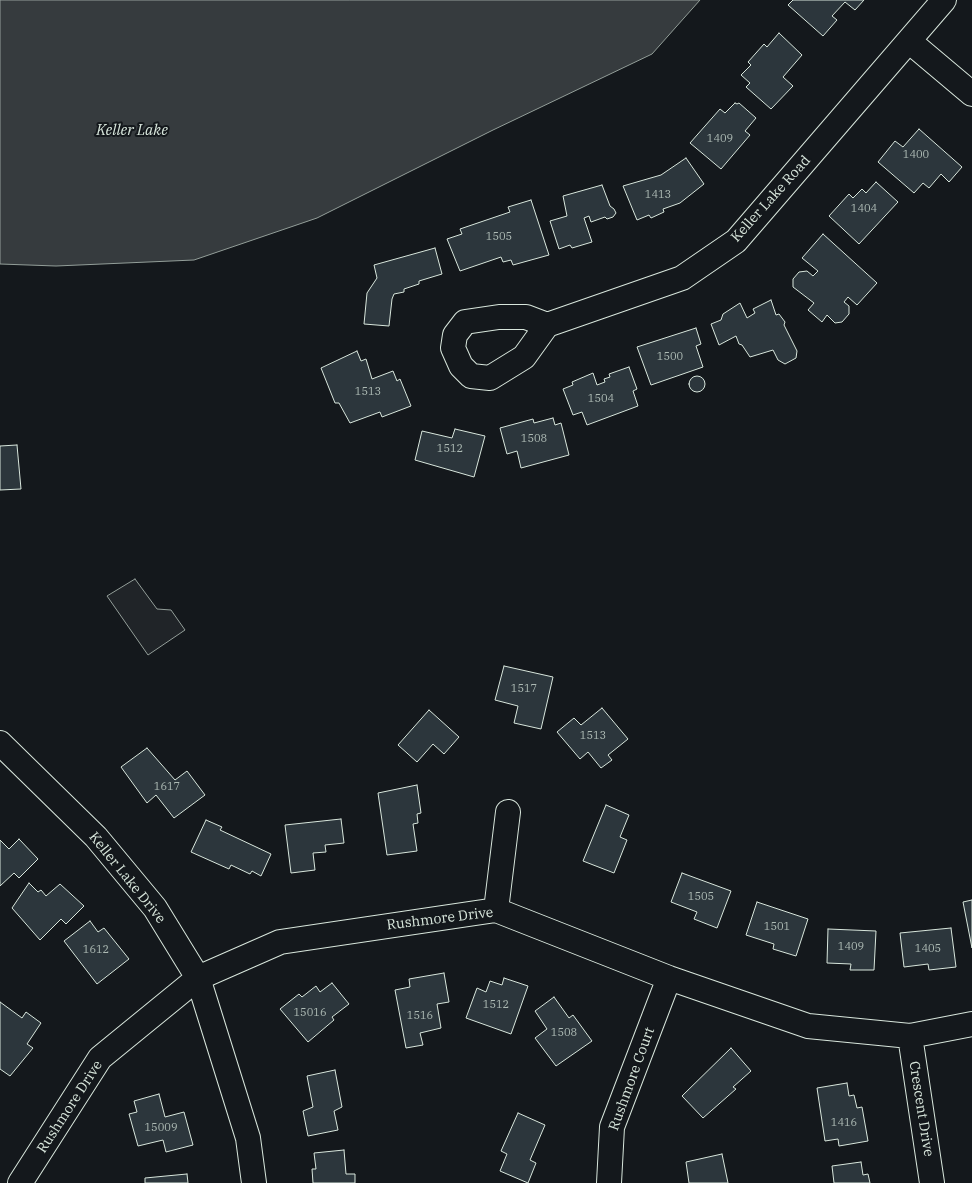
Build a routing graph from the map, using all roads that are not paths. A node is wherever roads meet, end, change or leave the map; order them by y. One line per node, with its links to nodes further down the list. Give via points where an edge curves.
1 (944, 0): 2 (street, Keller Lake Road)
2 (909, 41): 3 (street); 4 (street, Keller Lake Road, via 736,241 682,278)
3 (972, 94)
4 (547, 325)
5 (0, 743): 8 (street, Keller Lake Drive, via 96,837 155,908)
6 (508, 812): 7 (street)
7 (496, 910): 8 (street, Rushmore Drive, via 280,942); 9 (street, Rushmore Drive)
8 (198, 978): 12 (street, Rushmore Drive, via 100,1058); 13 (street, Keller Lake Drive, via 248,1138)
9 (669, 978): 11 (street, Rushmore Drive, via 808,1026); 14 (street, Rushmore Court, via 612,1127)
10 (972, 1024): 11 (street, Rushmore Drive)
11 (910, 1036): 15 (street, Crescent Drive)
12 (20, 1183)
13 (254, 1183)
14 (609, 1183)
15 (932, 1183)

